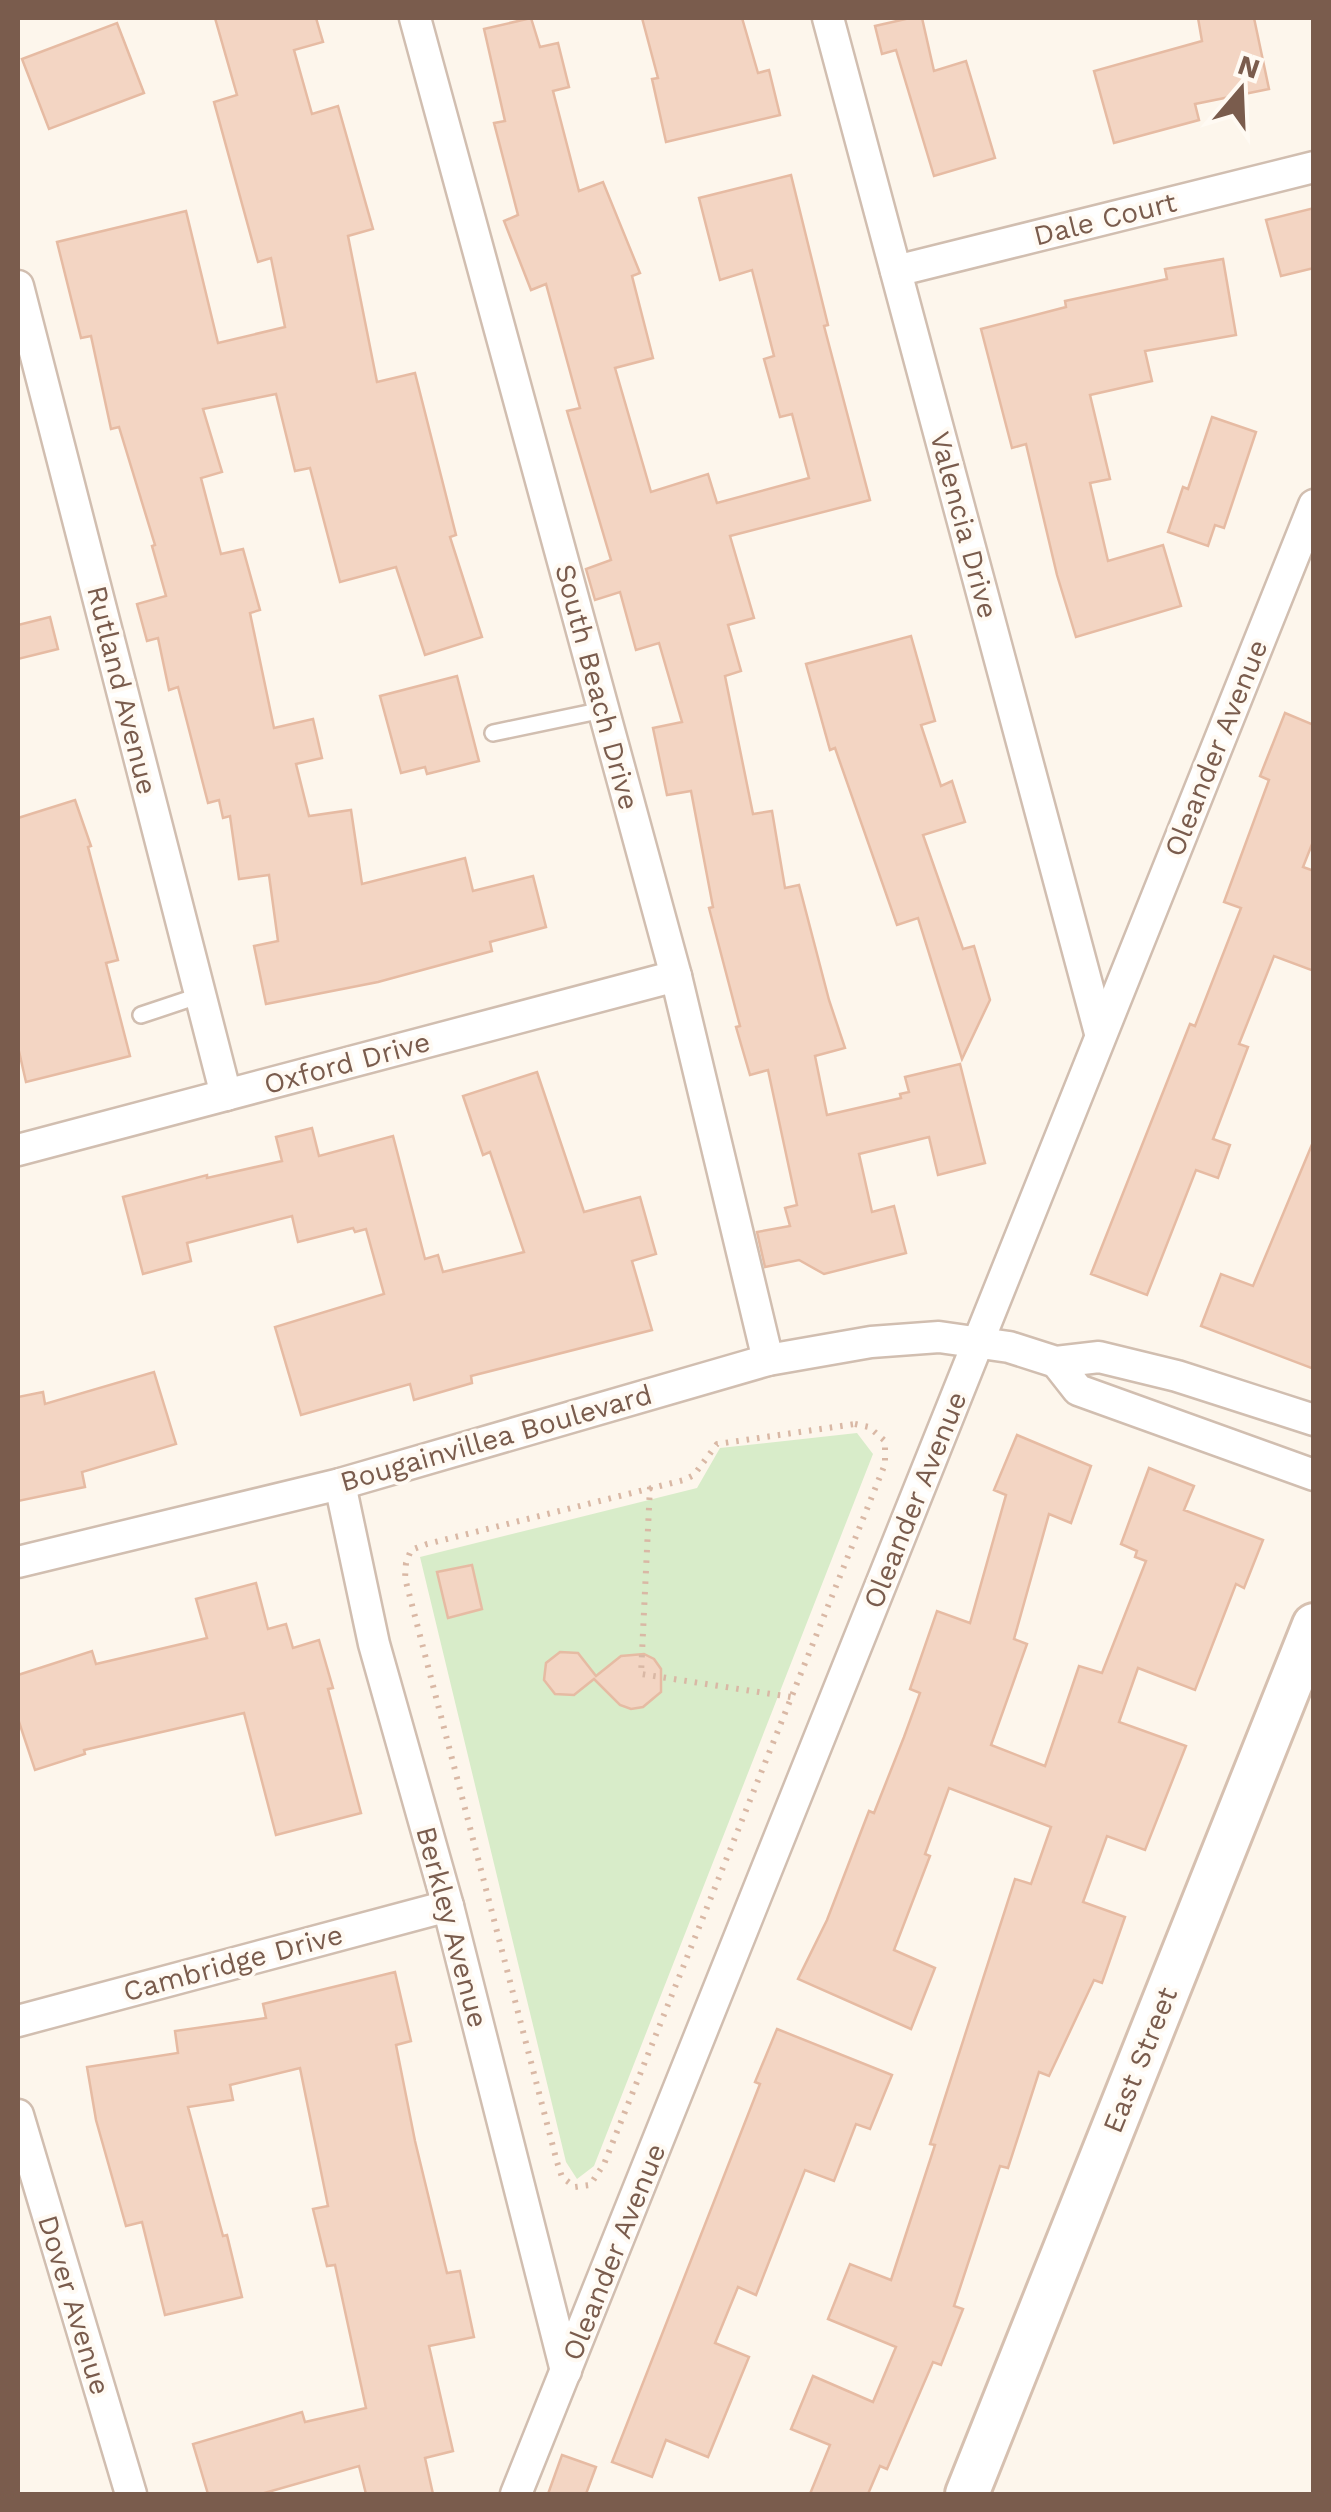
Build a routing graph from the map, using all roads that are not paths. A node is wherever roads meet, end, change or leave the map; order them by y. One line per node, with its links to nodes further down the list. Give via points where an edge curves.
1 (415, 18): 7 (street, South Beach Drive)
2 (828, 18): 4 (street, Valencia Drive)
3 (1314, 167): 4 (street, Dale Court)
4 (896, 271): 12 (street, Valencia Drive)
5 (18, 286): 10 (street, Rutland Avenue)
6 (1314, 505): 12 (street, Oleander Avenue)
7 (603, 710): 8 (lane); 9 (street, South Beach Drive)
8 (493, 734)
9 (676, 976): 13 (street, Oxford Drive); 16 (street, South Beach Drive)
10 (201, 996): 11 (lane); 13 (street, Rutland Avenue)
11 (141, 1015)
12 (1100, 1033): 15 (street, Oleander Avenue)
13 (226, 1094): 14 (street, Oxford Drive)
14 (18, 1150)
15 (978, 1343): 16 (street, Bougainvillea Boulevard, via 938,1337 888,1341); 17 (street, Bougainvillea Boulevard); 26 (street, Oleander Avenue)
16 (768, 1360): 20 (street, Bougainvillea Boulevard)
17 (1056, 1362): 18 (street, via 1098,1356); 19 (street, via 1078,1390)
18 (1314, 1420)
19 (1314, 1476)
20 (340, 1484): 21 (street, Bougainvillea Boulevard); 23 (street, Berkley Avenue, via 374,1644)
21 (18, 1562)
22 (1314, 1625): 29 (main road, East Street)
23 (448, 1906): 24 (street, Cambridge Drive); 26 (street, Berkley Avenue)
24 (18, 2021)
25 (18, 2115): 27 (street, Dover Avenue)
26 (566, 2371): 28 (street, Oleander Avenue)
27 (131, 2494)
28 (516, 2494)
29 (967, 2494)

